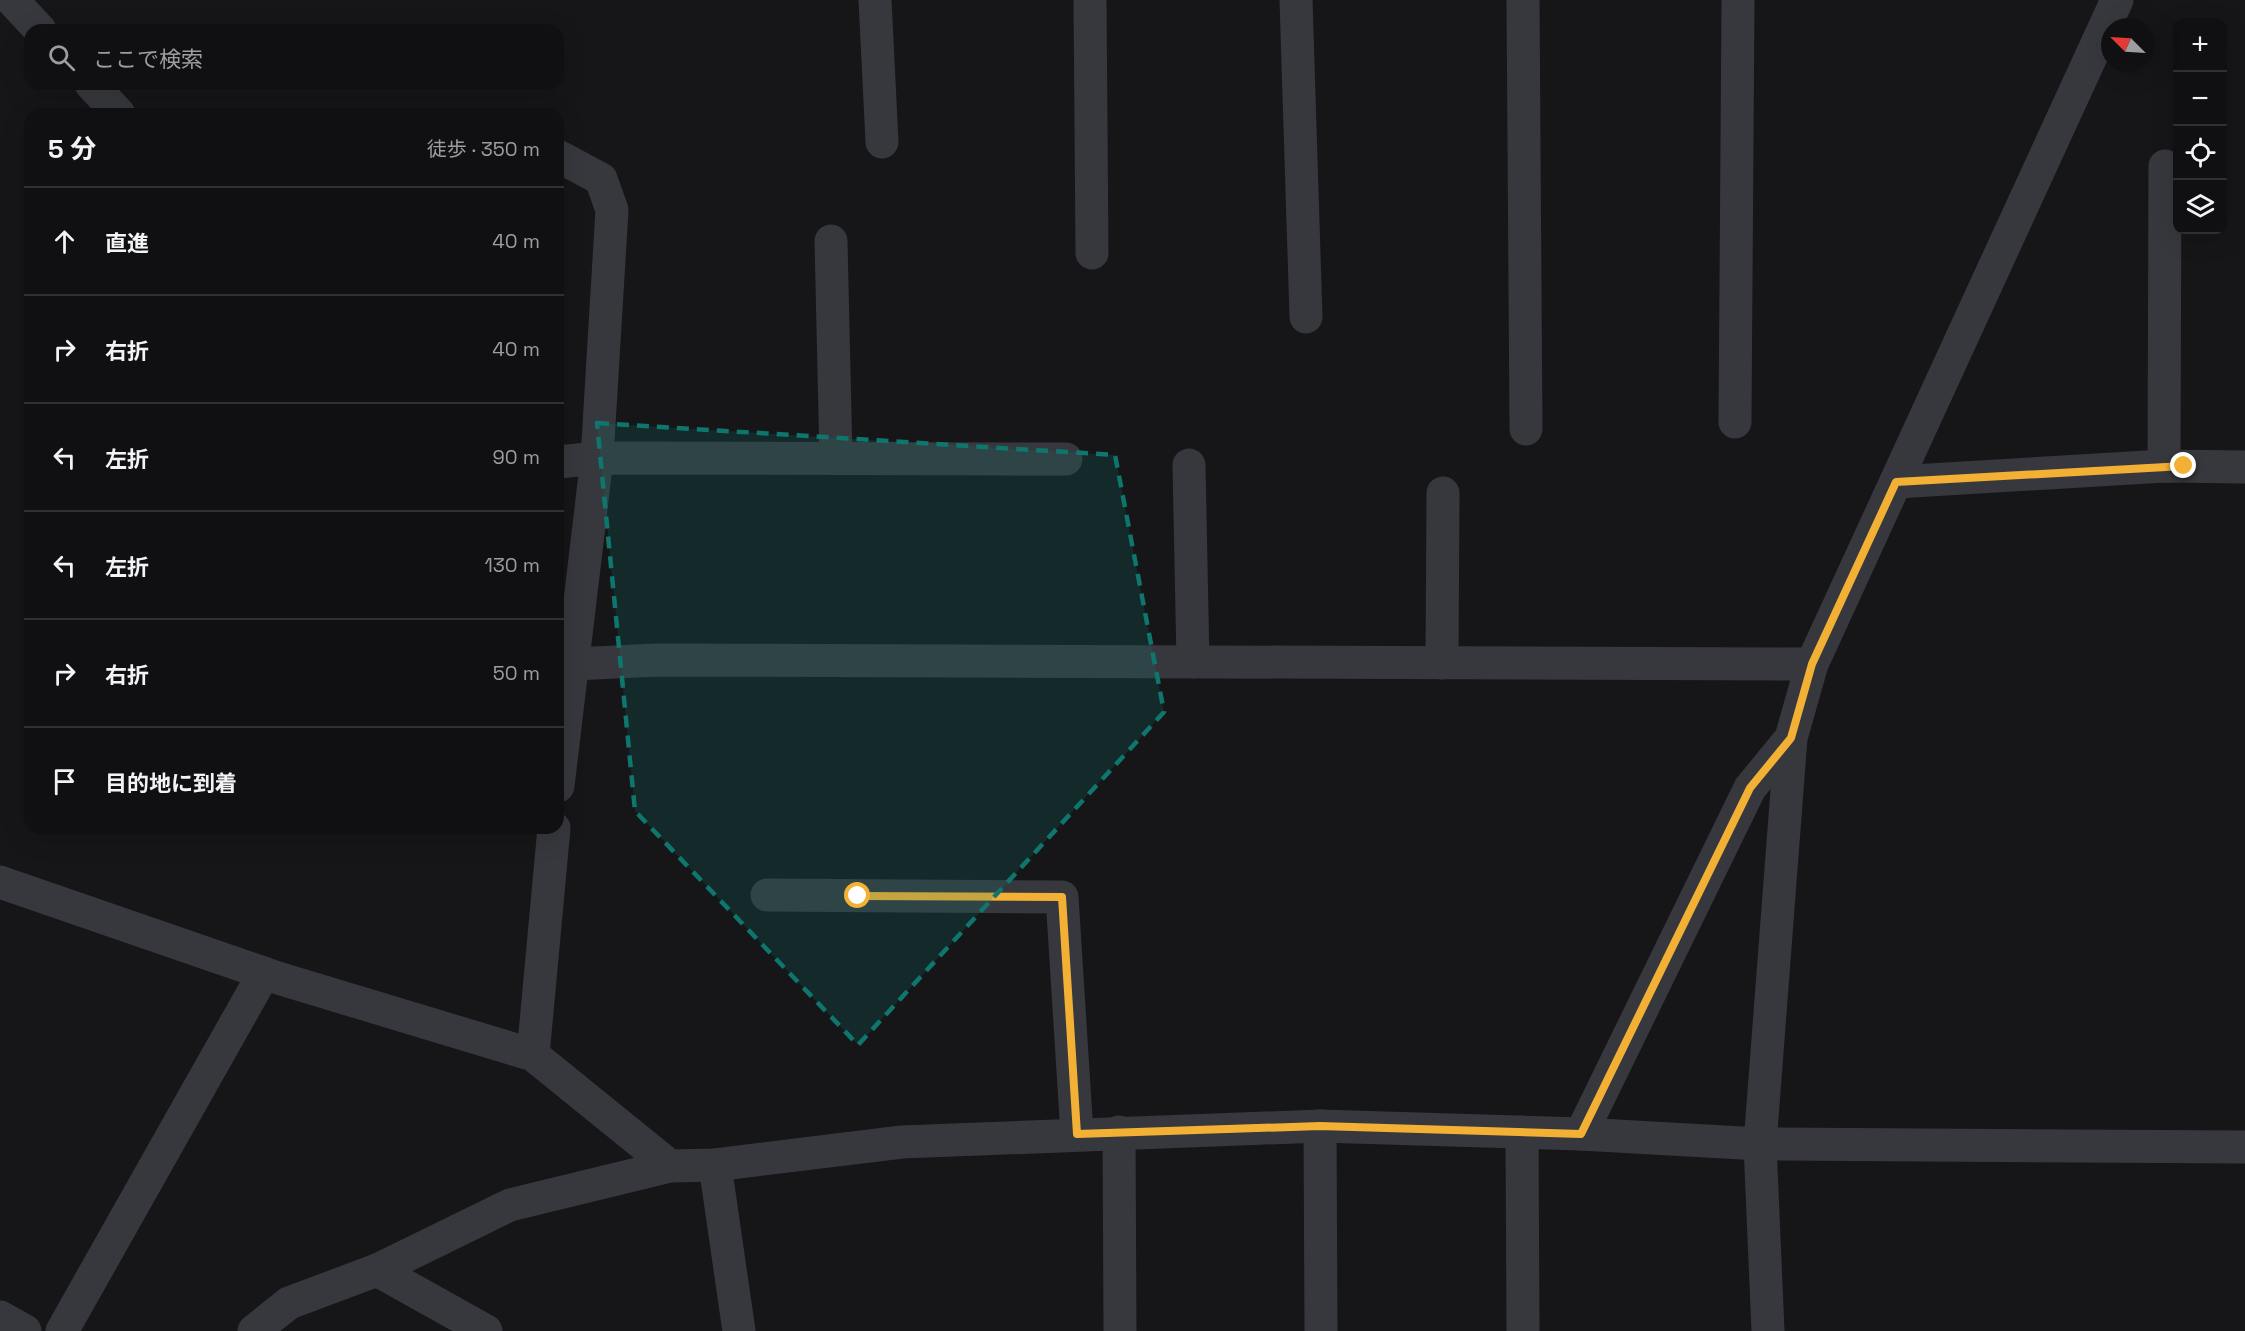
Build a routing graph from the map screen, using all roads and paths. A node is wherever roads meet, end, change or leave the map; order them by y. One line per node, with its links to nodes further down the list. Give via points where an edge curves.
1 (12, 0): 8 (street)
2 (875, 0): 11 (street)
3 (1090, 0): 15 (street)
4 (1296, 0): 16 (street)
5 (1523, 0): 18 (street)
6 (1738, 0): 17 (street)
7 (2117, 0): 26 (street)
8 (34, 24)
9 (97, 90): 10 (street)
10 (113, 108)
11 (882, 142)
12 (564, 159): 19 (street, via 601,179 612,210)
13 (2165, 166): 24 (street)
14 (831, 241): 20 (street)
15 (1092, 253)
16 (1306, 317)
17 (1736, 422)
18 (1526, 429)
19 (597, 458): 20 (street); 22 (street); 30 (street)
20 (836, 458): 21 (street)
21 (1066, 459)
22 (564, 461)
23 (1189, 465): 28 (street)
24 (2164, 466): 25 (street); 26 (street)
25 (2245, 467)
26 (1896, 482): 31 (street)
27 (1443, 493): 29 (street)
28 (1193, 662): 29 (street); 30 (street, via 657,660)
29 (1442, 663): 31 (street)
30 (574, 664): 32 (street)
31 (1812, 664): 33 (street)
32 (564, 737)
33 (1791, 738): 43 (street, via 1750,788); 44 (street)
34 (553, 834): 38 (street)
35 (0, 882): 37 (street)
36 (767, 895): 42 (street, via 1062,897)
37 (264, 973): 38 (street); 51 (street)
38 (533, 1055): 47 (street)
39 (1320, 1126): 40 (street); 41 (street); 56 (street)
40 (1119, 1132): 42 (street); 55 (street)
41 (1522, 1132): 43 (street); 57 (street)
42 (1077, 1134): 46 (street, via 902,1142)
43 (1581, 1134): 44 (street)
44 (1760, 1144): 45 (street); 58 (street)
45 (2245, 1148)
46 (715, 1165): 47 (street); 54 (street)
47 (670, 1166): 48 (street, via 510,1205)
48 (377, 1270): 52 (street, via 289,1303); 53 (street)
49 (0, 1317): 50 (street)
50 (26, 1331)
51 (62, 1331)
52 (254, 1331)
53 (486, 1331)
54 (739, 1331)
55 (1120, 1331)
56 (1321, 1331)
57 (1523, 1331)
58 (1768, 1331)

